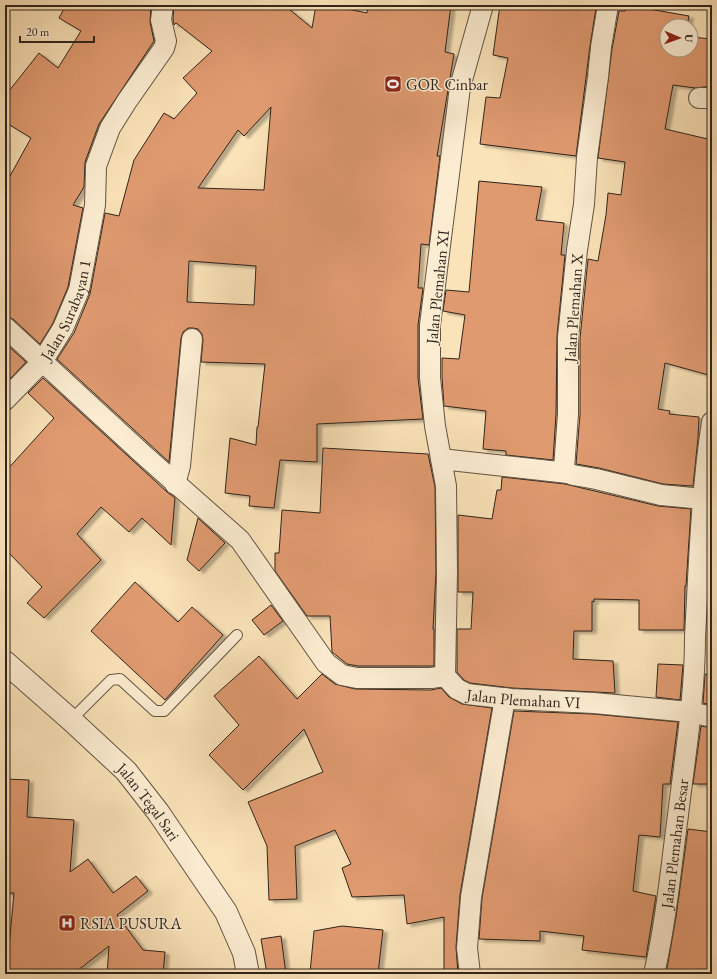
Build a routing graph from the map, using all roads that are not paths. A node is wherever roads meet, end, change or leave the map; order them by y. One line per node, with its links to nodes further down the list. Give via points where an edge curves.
1 (164, 5): 6 (street, Jalan Surabayan 1, via 161,20 166,41 164,48 110,128 96,166 95,205 80,290 64,328)
2 (483, 5): 9 (street, Jalan Plemahan XI, via 460,87 430,325 430,378)
3 (608, 5): 10 (street, Jalan Plemahan X, via 587,157 568,338 568,414 564,461 564,469)
4 (5, 327): 6 (street)
5 (192, 339): 11 (street, via 180,466)
6 (42, 362): 7 (street, Jalan Surabayan 1); 11 (street)
7 (5, 400)
8 (712, 422): 12 (street, Jalan Plemahan Besar)
9 (441, 459): 10 (street); 15 (street, Jalan Plemahan XI, via 446,486)
10 (568, 473): 12 (street, via 661,495)
11 (175, 484): 15 (street, via 240,540 326,663 342,675 357,678)
12 (704, 499): 17 (street, Jalan Plemahan Besar)
13 (237, 635): 19 (lane, via 164,710 155,711 120,679 116,679 111,680)
14 (5, 662): 19 (street, Jalan Tegal Sari)
15 (445, 676): 16 (street, Jalan Plemahan VI, via 456,689 467,694)
16 (505, 698): 17 (street, Jalan Plemahan VI); 21 (street, via 471,897 467,948)
17 (690, 712): 18 (street, Jalan Plemahan VI); 22 (street, Jalan Plemahan Besar, via 665,913)
18 (712, 717)
19 (71, 720): 20 (street, Jalan Tegal Sari, via 126,771 158,812 226,912 244,953)
20 (248, 974)
21 (470, 974)
22 (654, 974)

